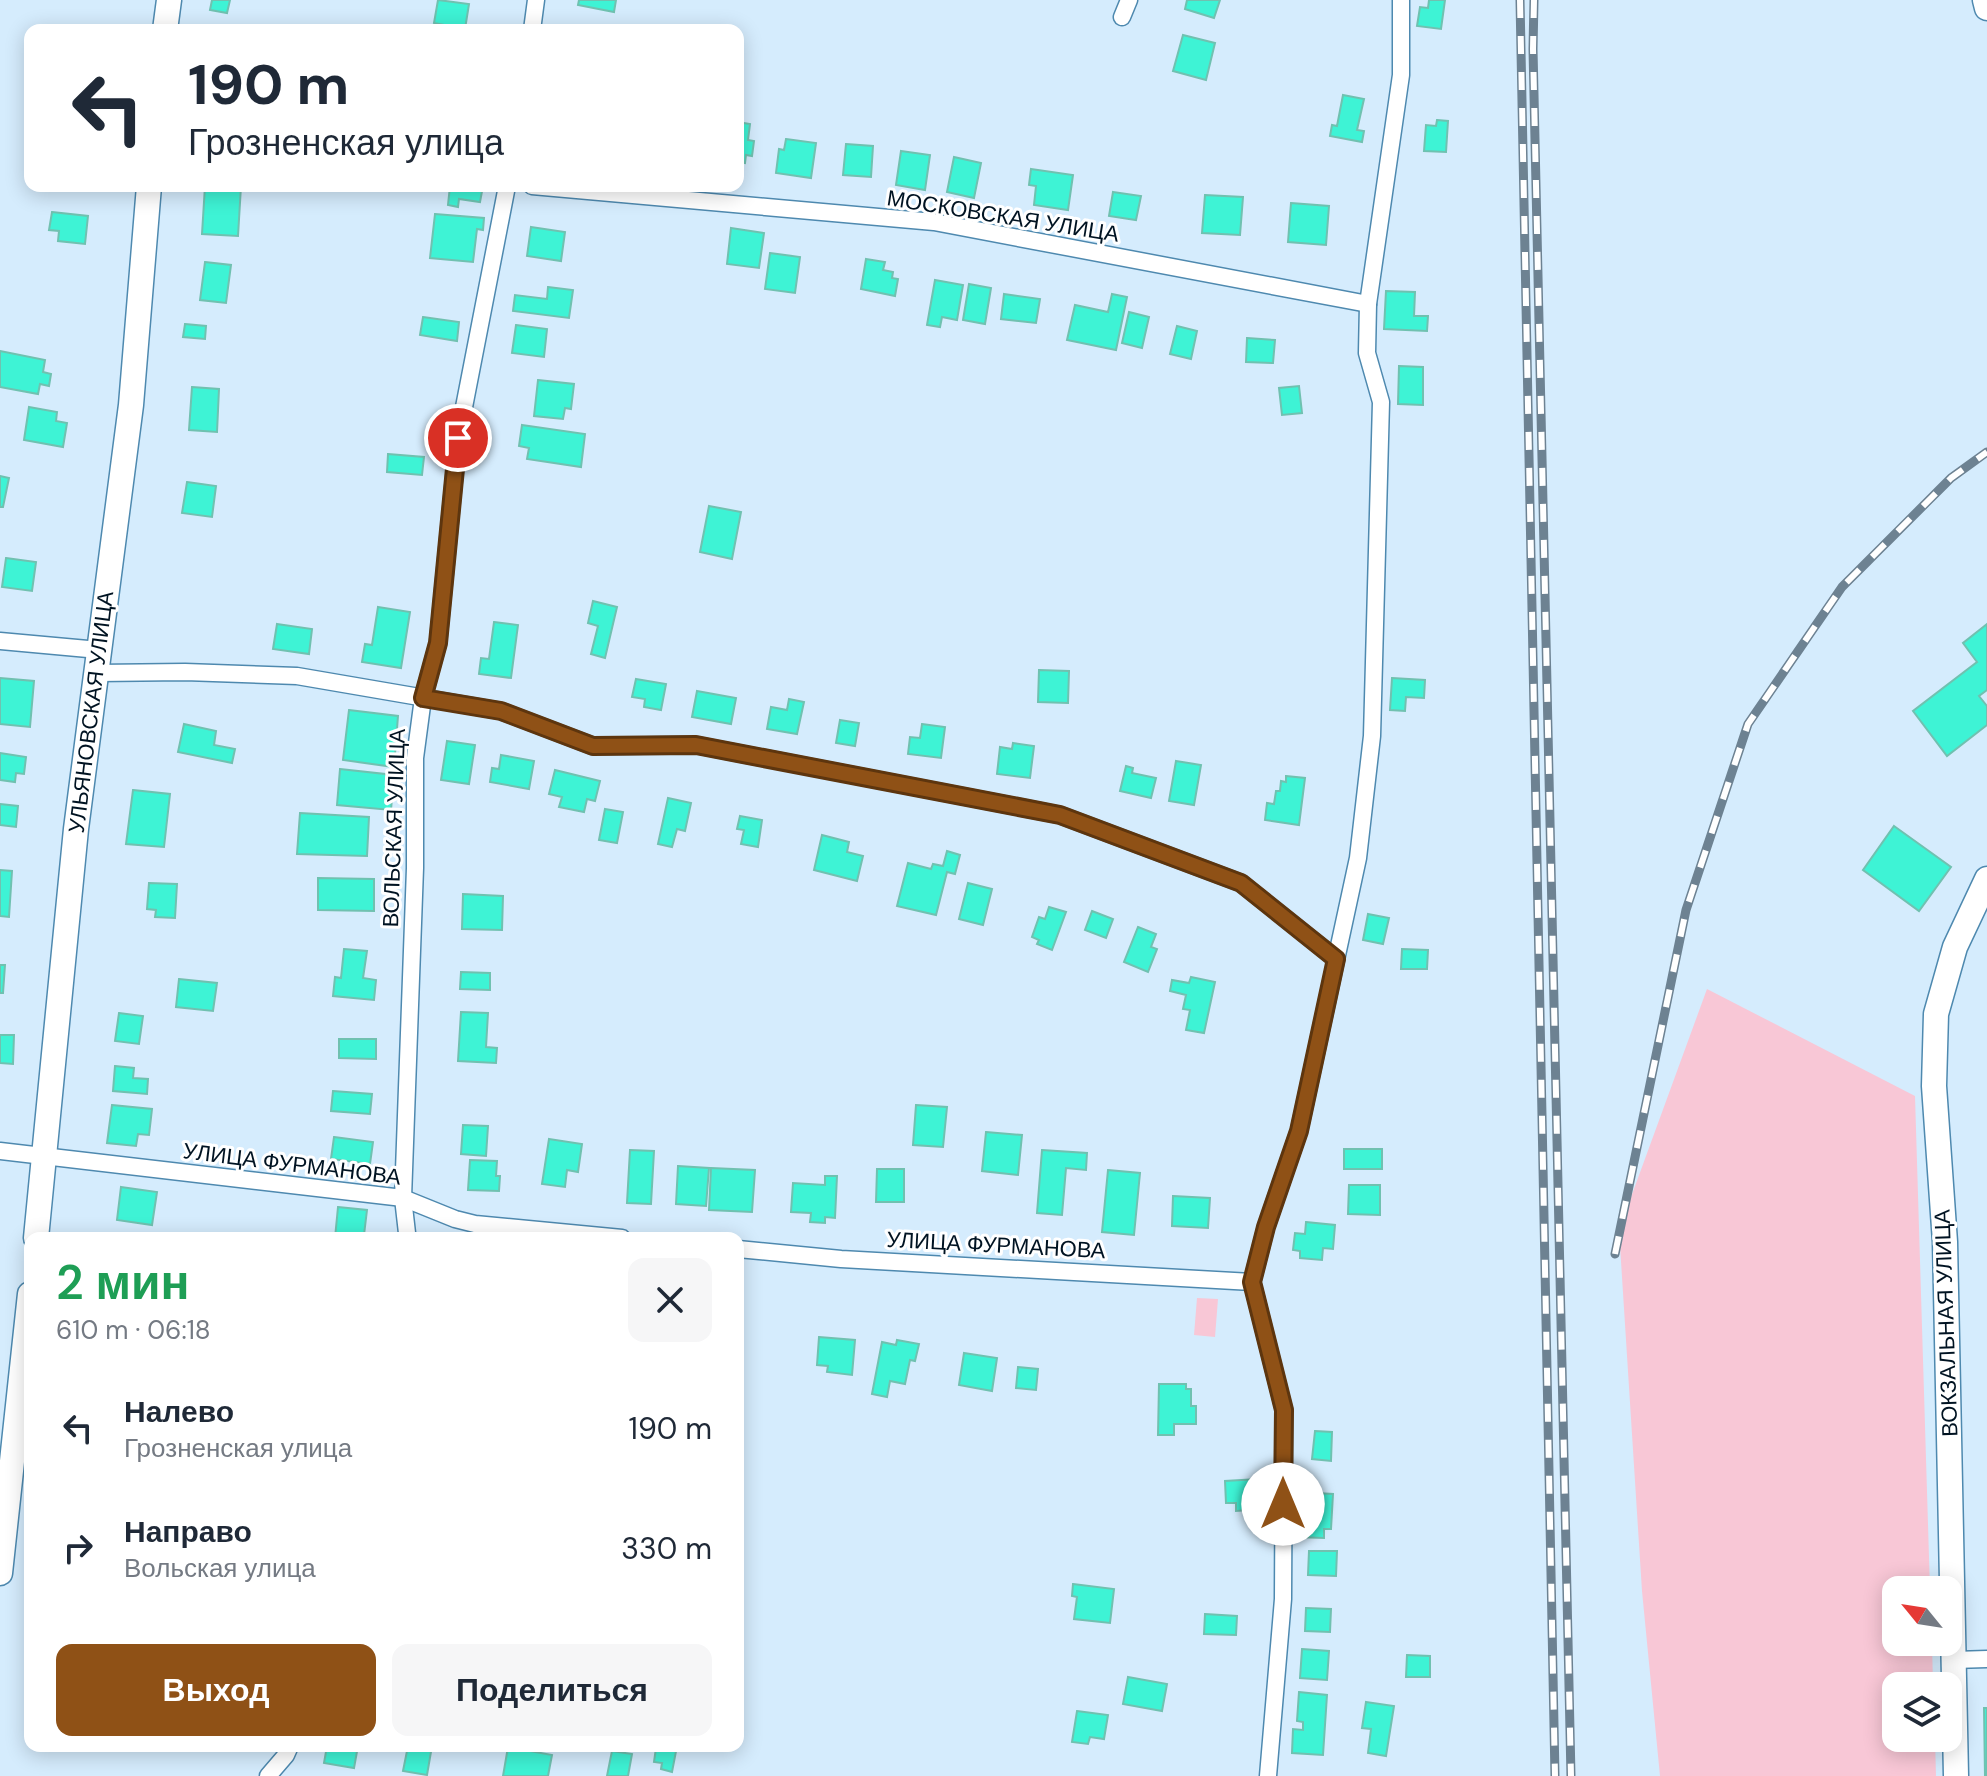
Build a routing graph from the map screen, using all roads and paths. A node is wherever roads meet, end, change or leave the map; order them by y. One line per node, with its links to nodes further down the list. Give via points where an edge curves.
1 (169, 0): 8 (street)
2 (536, 0): 9 (street)
3 (1129, 0): 7 (street)
4 (1401, 0): 13 (street, via 1401,75)
5 (1985, 0): 6 (street)
6 (1987, 8)
7 (1122, 17)
8 (166, 24)
9 (533, 24)
10 (149, 192): 15 (street, УЛЬЯНОВСКАЯ УЛИЦА, via 131,405)
11 (506, 192): 16 (street, ВОЛЬСКАЯ УЛИЦА, via 458,438 438,643)
12 (599, 192): 13 (street, МОСКОВСКАЯ УЛИЦА, via 934,222)
13 (1368, 304): 18 (street, via 1367,353 1381,402 1372,736 1358,858)
14 (0, 641): 15 (street)
15 (98, 662): 16 (street, via 297,676); 20 (street, УЛЬЯНОВСКАЯ УЛИЦА, via 76,829)
16 (423, 698): 18 (street, via 501,711 593,746 696,745 1060,815 1241,883); 21 (street, ВОЛЬСКАЯ УЛИЦА, via 415,758)
17 (1987, 879): 30 (street, ВОКЗАЛЬНАЯ УЛИЦА, via 1955,947 1936,1014 1934,1086 1945,1242)
18 (1336, 959): 26 (street, via 1299,1131)
19 (0, 1151): 20 (street, УЛИЦА ФУРМАНОВА)
20 (45, 1156): 21 (street, УЛИЦА ФУРМАНОВА); 22 (street, УЛЬЯНОВСКАЯ УЛИЦА)
21 (403, 1198): 23 (street, ВОЛЬСКАЯ УЛИЦА); 24 (street, УЛИЦА ФУРМАНОВА, via 475,1224)
22 (37, 1232)
23 (407, 1232)
24 (559, 1232)
25 (744, 1250): 26 (street, УЛИЦА ФУРМАНОВА)
26 (1252, 1282): 33 (street, via 1284,1410 1283,1599)
27 (24, 1350): 28 (street)
28 (0, 1573)
29 (1987, 1659): 30 (street)
30 (1954, 1660): 34 (street, ВОКЗАЛЬНАЯ УЛИЦА)
31 (287, 1752): 32 (street)
32 (268, 1776)
33 (1268, 1776)
34 (1956, 1776)

